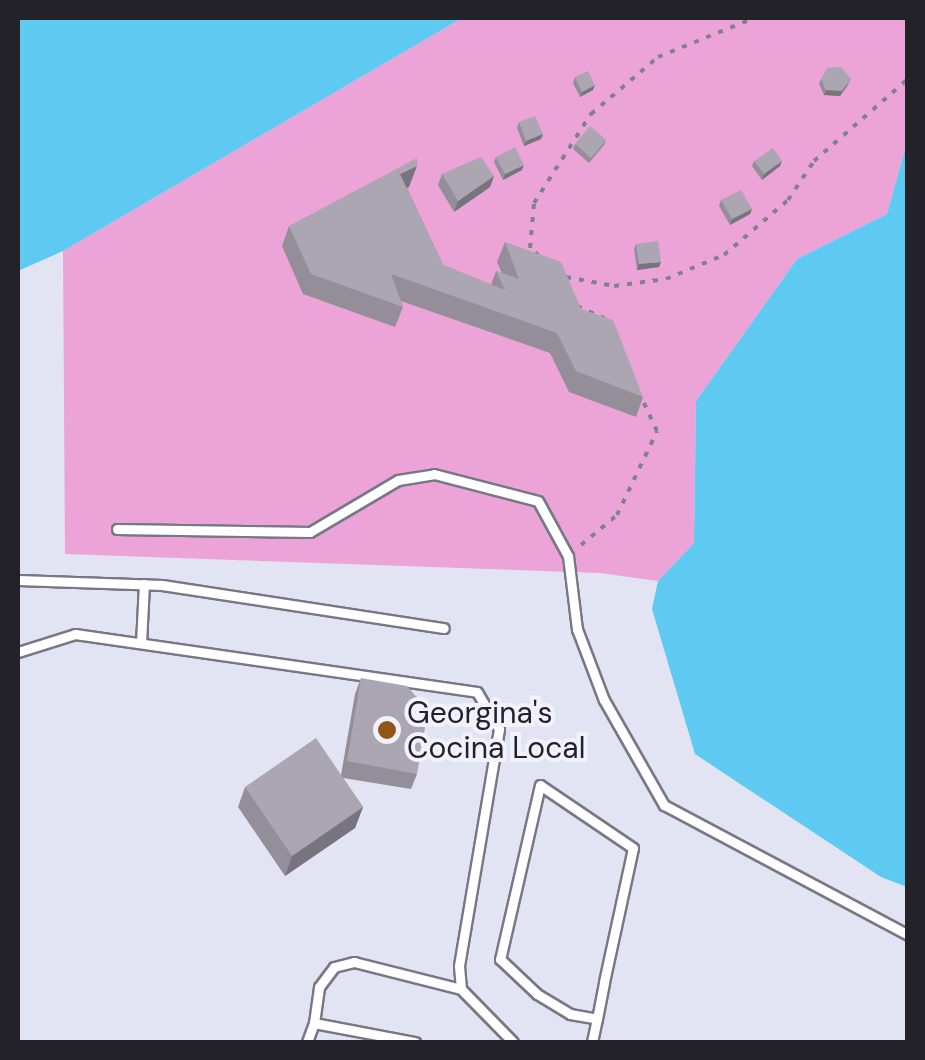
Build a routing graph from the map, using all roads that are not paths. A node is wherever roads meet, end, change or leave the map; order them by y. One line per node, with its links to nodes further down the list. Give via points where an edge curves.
1 (118, 529): 7 (lane, via 310,532 398,480 434,474 538,501 568,556 577,629 604,700 664,806)
2 (18, 580): 3 (lane)
3 (144, 584): 4 (lane); 5 (lane)
4 (444, 628)
5 (141, 643): 6 (lane, via 75,634); 8 (lane, via 462,686 491,706 499,730 459,966)
6 (18, 652)
7 (908, 935)
8 (461, 989): 10 (lane, via 354,962 334,966 319,987); 13 (lane)
9 (597, 1019): 9 (lane, via 634,848 540,785 500,959 537,994 570,1014); 14 (lane)
10 (314, 1022): 11 (lane); 12 (lane)
11 (307, 1042)
12 (415, 1042)
13 (512, 1042)
14 (592, 1042)

